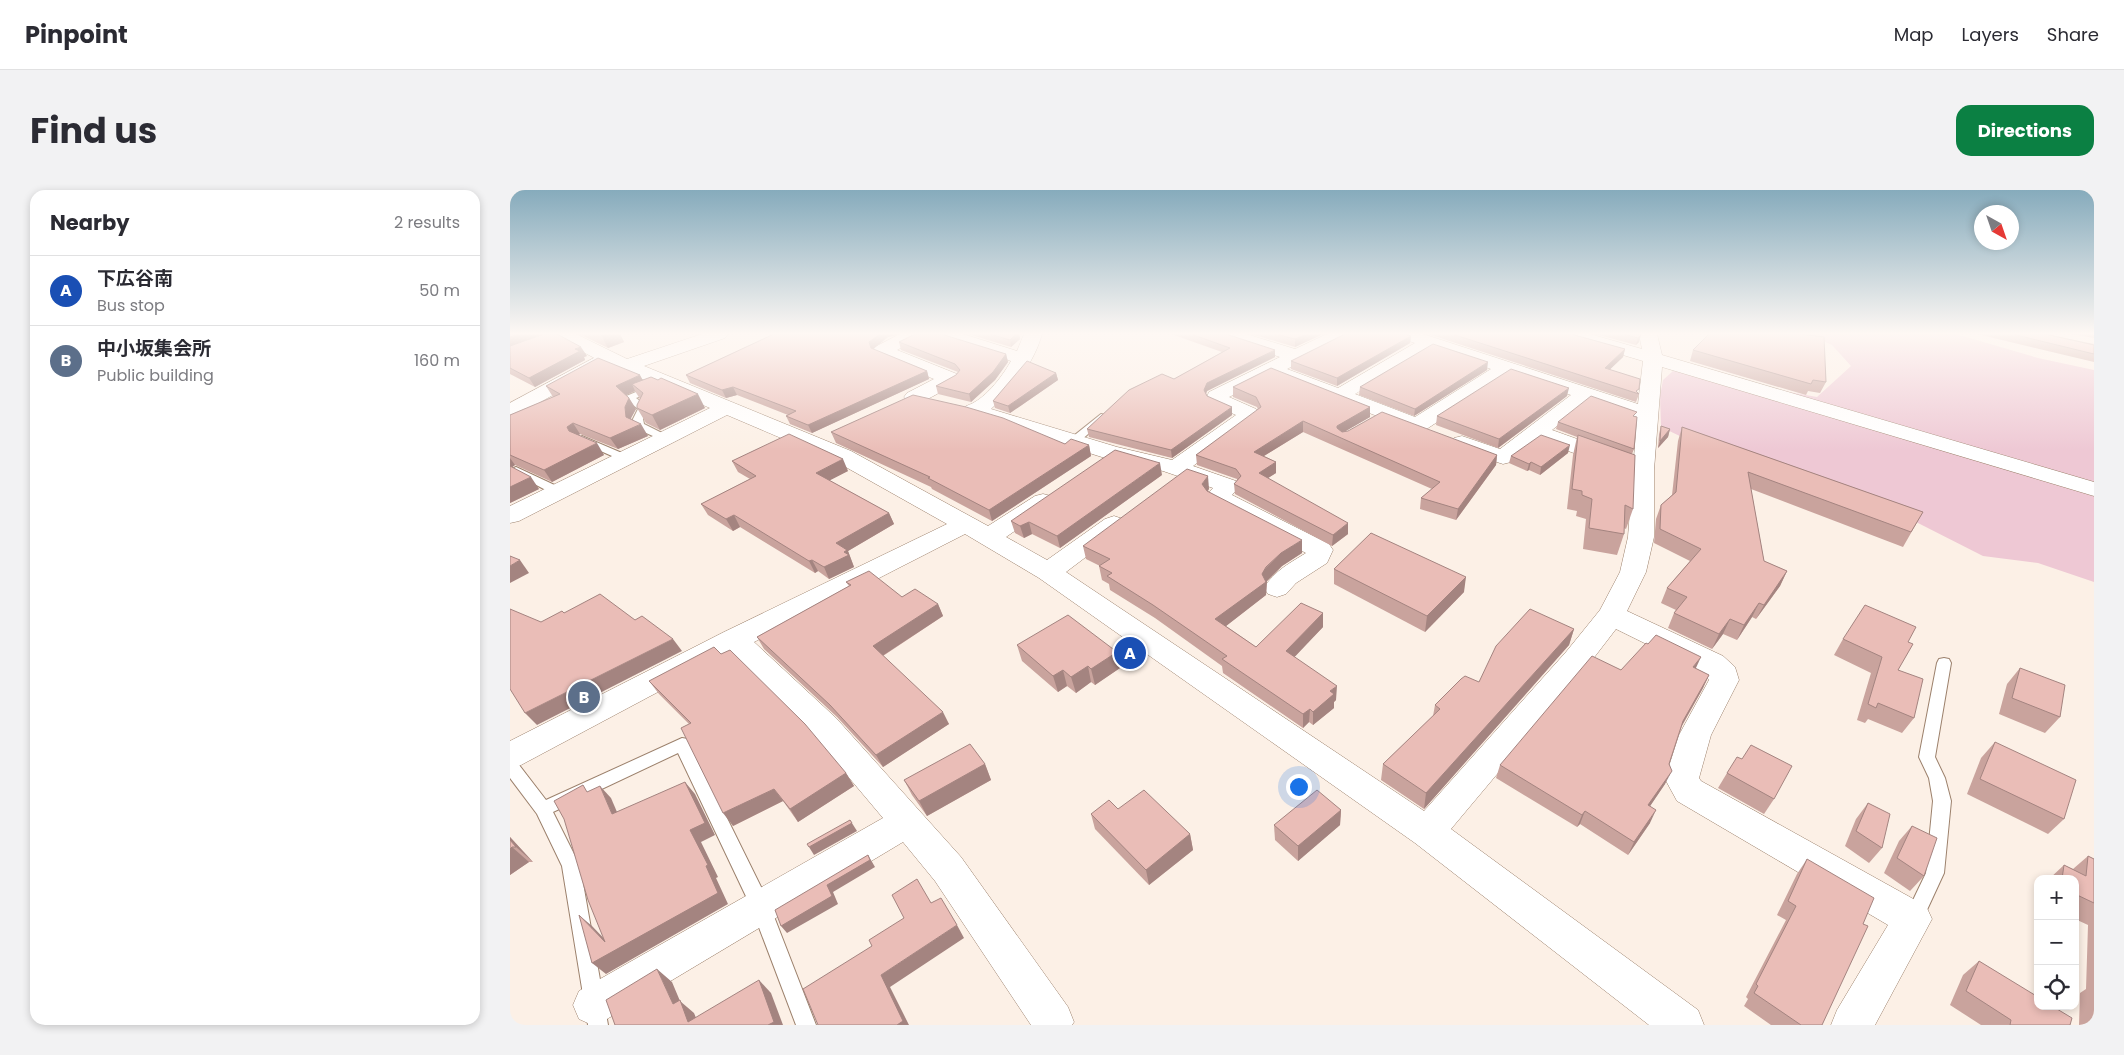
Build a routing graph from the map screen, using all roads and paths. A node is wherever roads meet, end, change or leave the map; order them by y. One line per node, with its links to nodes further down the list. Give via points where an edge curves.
1 (591, 373): 17 (street)
2 (645, 373): 12 (street)
3 (937, 373): 18 (street, via 950,378 905,401 945,404)
4 (1013, 373): 18 (street, via 1002,389)
5 (1262, 373): 30 (street, via 1216,396 1216,399 1249,413 1249,416)
6 (1281, 373): 14 (street)
7 (1378, 373): 14 (street)
8 (1500, 373): 20 (street)
9 (1524, 373): 13 (street)
10 (1649, 373): 19 (street)
11 (1736, 373): 32 (street)
12 (667, 382): 15 (street); 22 (lane, via 629,397 644,408 638,419 639,426)
13 (1586, 394): 19 (street); 21 (street)
14 (1340, 395): 20 (street, via 1381,415)
15 (727, 407): 22 (street); 36 (street, via 825,437 844,456)
16 (1109, 409): 24 (lane)
17 (510, 411)
18 (976, 411): 24 (street)
19 (1647, 414): 29 (street)
20 (1432, 431): 21 (street, via 1499,458)
21 (1538, 432): 29 (street)
22 (664, 438): 26 (street)
23 (581, 439): 26 (lane)
24 (1076, 440): 25 (street)
25 (1113, 453): 28 (street); 30 (street, via 1137,457)
26 (625, 458): 33 (street)
27 (516, 470): 33 (lane)
28 (1089, 470)
29 (1644, 470): 39 (street, via 1641,537 1633,572)
30 (1174, 476): 38 (street, via 1228,486 1217,497 1320,550 1318,557)
31 (1065, 486): 36 (street)
32 (2094, 489)
33 (559, 492): 35 (street)
34 (1132, 511): 37 (street)
35 (510, 516)
36 (978, 530): 37 (street); 40 (street)
37 (1048, 572): 46 (street)
38 (1276, 588)
39 (1611, 615): 46 (street, via 1536,709); 48 (street, via 1713,664 1724,675 1695,735 1682,779 1689,791)
40 (734, 639): 42 (street); 45 (street, via 825,727)
41 (1944, 663): 48 (lane, via 1927,757 1937,778 1942,801 1935,873)
42 (510, 756)
43 (510, 766): 44 (lane)
44 (543, 809): 47 (lane, via 682,744); 49 (lane, via 571,866)
45 (906, 822): 47 (street); 50 (street, via 948,869)
46 (1427, 832): 52 (street)
47 (761, 907): 49 (street); 51 (lane)
48 (1913, 919): 53 (street)
49 (595, 1015)
50 (1053, 1022)
51 (806, 1025)
52 (1683, 1025)
53 (1852, 1025)

